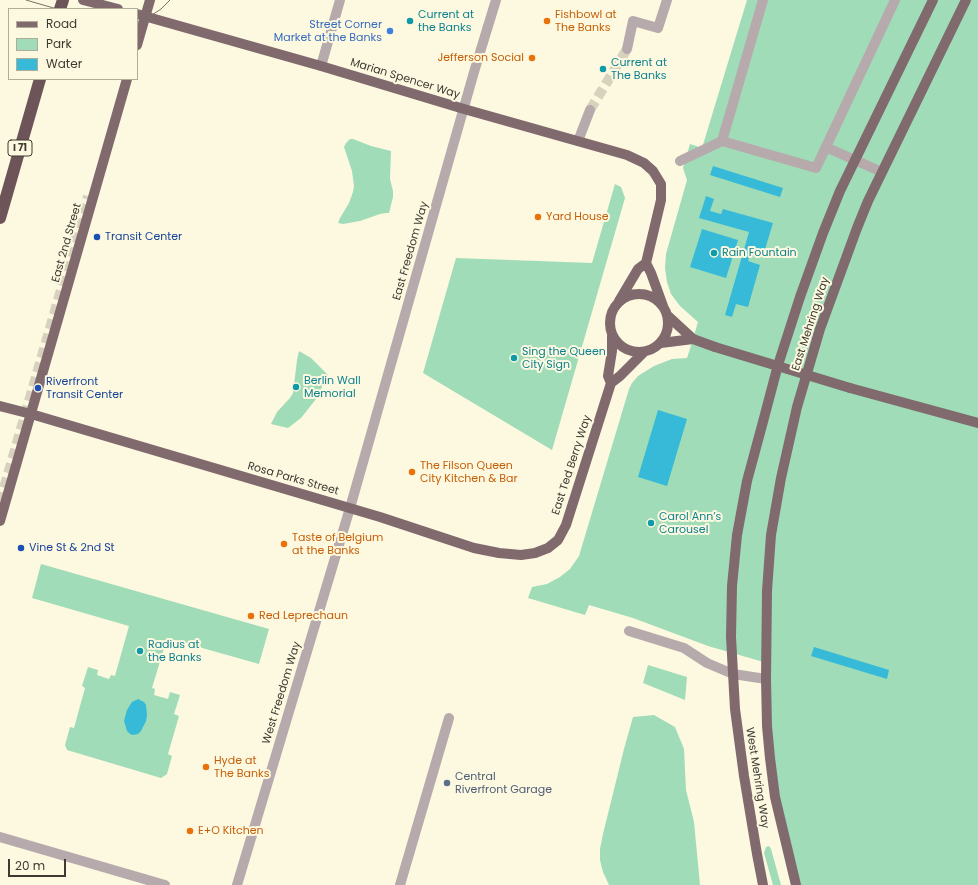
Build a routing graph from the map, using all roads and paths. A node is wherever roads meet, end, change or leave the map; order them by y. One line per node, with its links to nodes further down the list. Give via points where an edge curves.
1 (83, 0): 10 (main road)
2 (150, 0): 11 (main road)
3 (340, 0): 14 (street)
4 (496, 0): 17 (street, East Freedom Way)
5 (667, 0): 13 (street, via 658,28 633,21)
6 (763, 0): 20 (street)
7 (895, 0): 20 (street, via 816,168)
8 (933, 0): 23 (main road, East Mehring Way)
9 (966, 0): 24 (main road, East Mehring Way)
10 (114, 8)
11 (141, 15): 12 (main road); 14 (main road, Marian Spencer Way)
12 (138, 38)
13 (627, 49)
14 (321, 66): 17 (main road, Marian Spencer Way)
15 (40, 80): 25 (highway, I 71)
16 (127, 80): 36 (main road, East 2nd Street)
17 (464, 109): 19 (main road, Marian Spencer Way); 38 (street, East Freedom Way)
18 (590, 110): 19 (street)
19 (578, 141): 26 (main road, Marian Spencer Way, via 627,155 644,163 653,171 660,184 661,200)
20 (722, 141): 22 (street)
21 (830, 149): 23 (street)
22 (680, 160)
23 (855, 160): 24 (street); 42 (main road, East Mehring Way, via 840,191 800,297 778,365 747,481 737,534 732,586)
24 (882, 172): 43 (main road, East Mehring Way, via 857,228 820,328 797,407 771,535 767,591)
25 (0, 218)
26 (646, 263): 27 (main road, via 638,268); 28 (main road)
27 (619, 301): 28 (main road, via 637,293 647,294); 30 (main road, via 610,317)
28 (663, 306): 29 (main road)
29 (668, 316): 31 (main road); 32 (main road, via 666,335)
30 (612, 336): 33 (main road, via 617,344 625,349); 34 (main road, East Ted Berry Way, via 608,376)
31 (693, 339): 32 (main road); 37 (main road, bridge, via 850,388)
32 (661, 343): 33 (main road)
33 (644, 352): 34 (main road)
34 (610, 383): 40 (main road, East Ted Berry Way, via 566,525 558,540)
35 (0, 406): 36 (main road, Rosa Parks Street)
36 (31, 414): 38 (main road, Rosa Parks Street); 39 (main road, East 2nd Street)
37 (978, 423)
38 (350, 508): 40 (main road, Rosa Parks Street, via 493,552 535,554); 47 (street, West Freedom Way)
39 (0, 521)
40 (548, 548)
41 (629, 631): 42 (street, via 684,648 707,663)
42 (733, 674): 43 (street); 49 (main road, West Mehring Way, via 744,776)
43 (766, 680): 50 (main road, West Mehring Way, via 767,726 774,790)
44 (449, 718): 48 (street)
45 (0, 837): 46 (street)
46 (165, 885)
47 (237, 885)
48 (400, 885)
49 (763, 885)
50 (796, 885)

